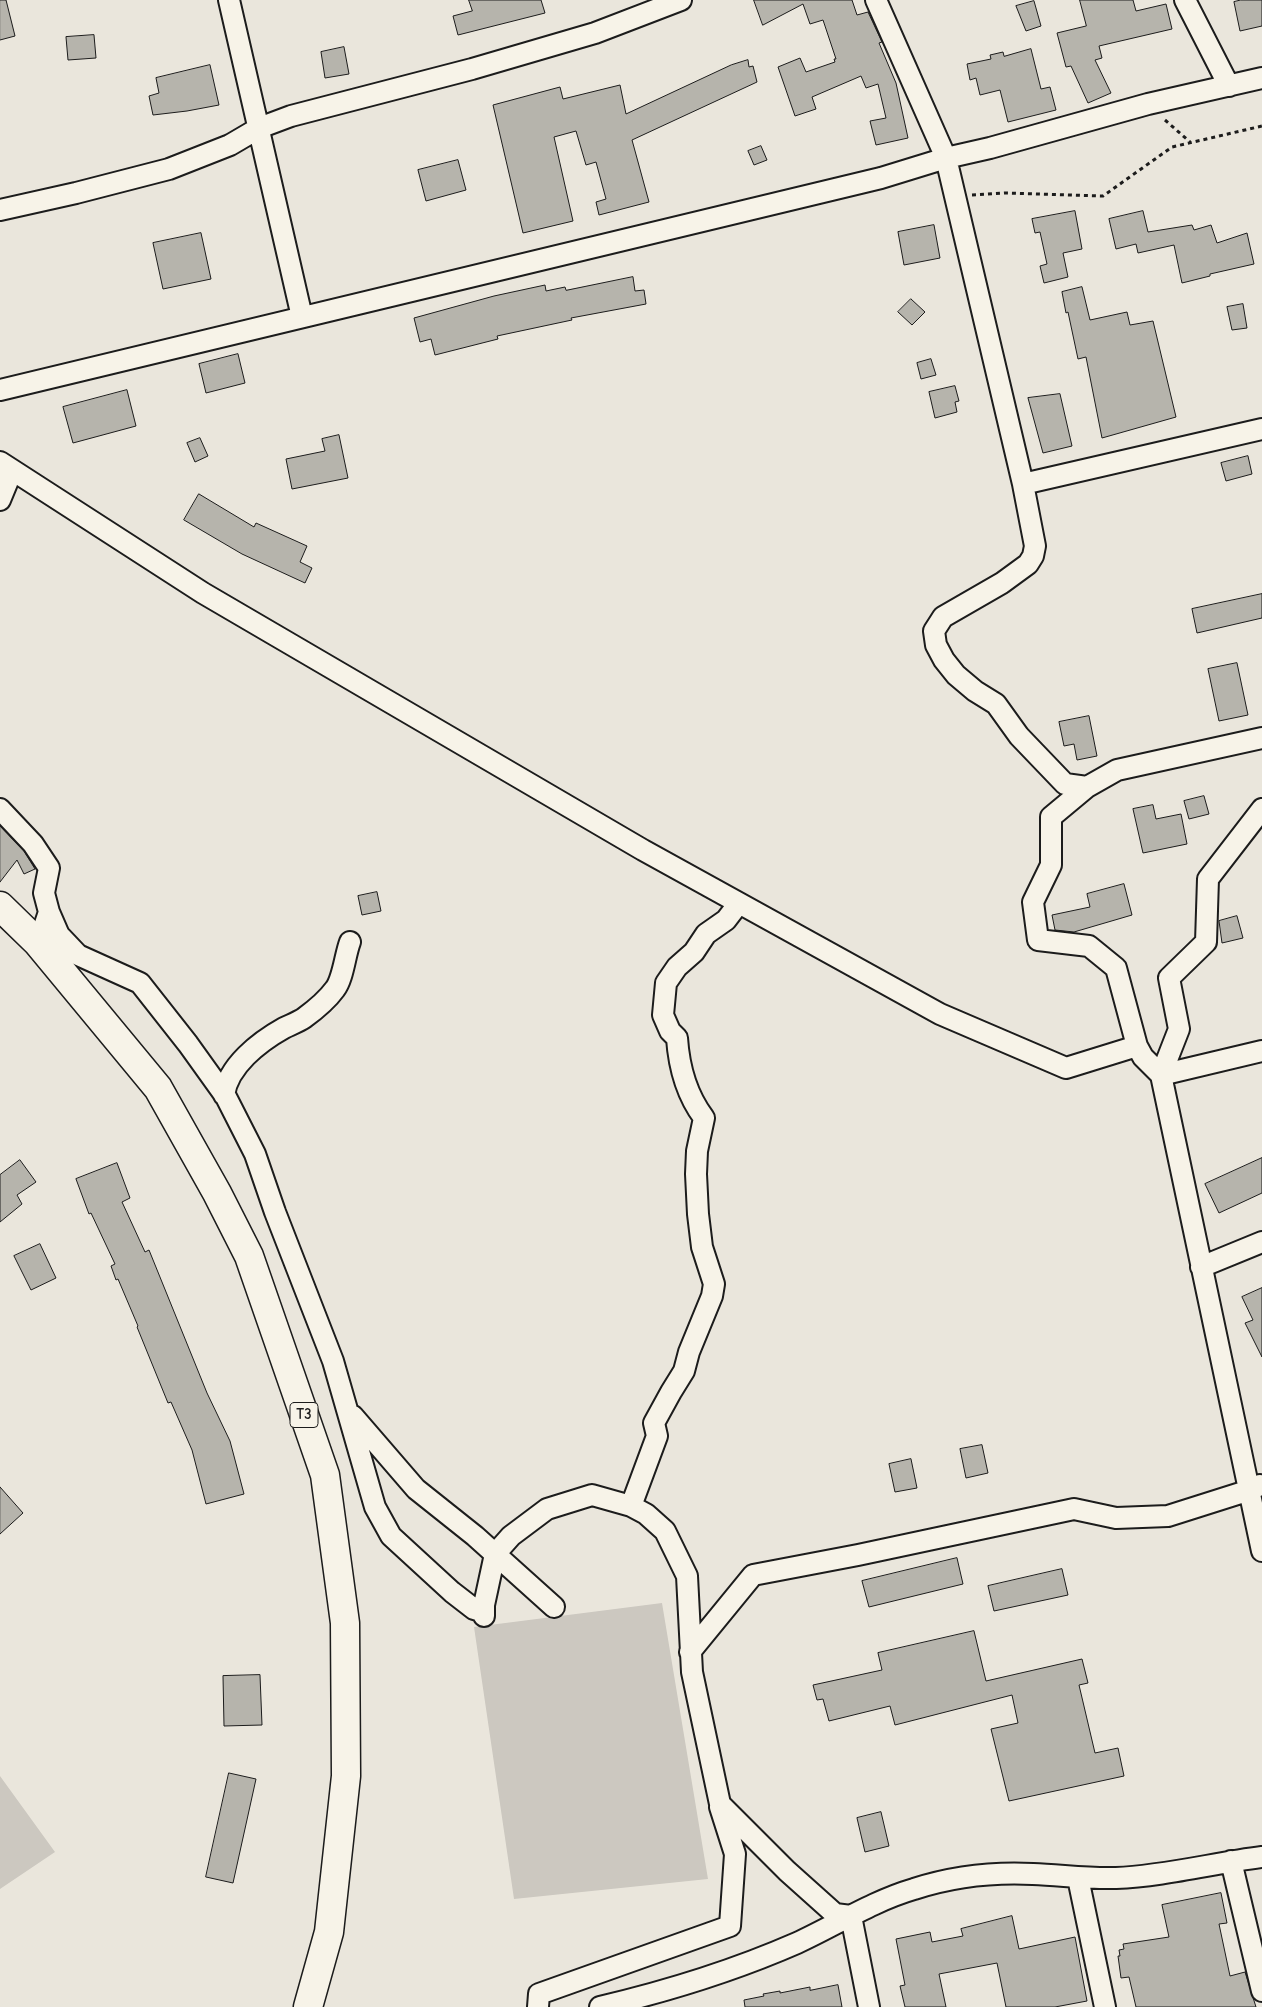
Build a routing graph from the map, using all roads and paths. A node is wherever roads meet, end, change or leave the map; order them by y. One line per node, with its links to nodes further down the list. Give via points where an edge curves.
1 (229, 0): 9 (street)
2 (681, 0): 9 (street, via 595,33 291,116)
3 (876, 0): 11 (street)
4 (1186, 0): 6 (street)
5 (1262, 78): 6 (street)
6 (1230, 86): 7 (street)
7 (1148, 104): 10 (path); 11 (street)
8 (1262, 126): 10 (path)
9 (259, 128): 13 (street, via 230,145 170,169); 14 (street)
10 (1191, 143): 12 (path, via 1172,147 1103,196 1005,193)
11 (946, 158): 12 (street); 14 (street, via 881,178)
12 (956, 196): 18 (street)
13 (0, 210)
14 (302, 317): 15 (street)
15 (0, 390)
16 (1262, 429): 18 (street)
17 (6, 467): 19 (street); 24 (street, via 203,593)
18 (1023, 484): 21 (street, via 1035,546 1033,556 1028,564 1002,583 943,617 934,630 936,645 956,674 996,704 1019,736 1065,784)
19 (0, 500)
20 (1262, 738): 21 (street, via 1117,770)
21 (1088, 787): 29 (street, via 1051,818 1051,865 1033,902 1038,940 1089,946 1116,968)
22 (0, 809): 26 (street, via 33,844 49,868 44,893)
23 (1262, 809): 31 (street, via 1208,879 1206,942 1169,978 1179,1029)
24 (739, 903): 29 (street, via 940,1014 1066,1068); 37 (street, via 726,920 706,934 666,983 663,1015 677,1038 681,1072 690,1096 704,1118 697,1151 698,1214 702,1247 714,1284 684,1371 654,1423 657,1436)
25 (0, 906): 28 (highway, T3)
26 (49, 912): 28 (street); 32 (street, via 58,935 78,955 140,983)
27 (350, 942): 32 (street, via 336,988 303,1018 246,1056 232,1073)
28 (38, 943): 48 (highway, T3, via 158,1088 217,1193 249,1256 325,1475 345,1623 346,1776 329,1932)
29 (1137, 1046): 31 (street)
30 (1262, 1050): 31 (street)
31 (1161, 1075): 34 (street)
32 (224, 1095): 35 (street, via 255,1154 333,1361)
33 (1262, 1242): 34 (street)
34 (1201, 1267): 36 (street)
35 (348, 1410): 39 (street, via 416,1489); 39 (street, via 375,1508 391,1536 452,1592 484,1614)
36 (1256, 1488): 38 (street); 41 (street, via 1168,1516 1116,1518 1074,1509 753,1575)
37 (631, 1506): 39 (street, via 592,1495 547,1509 511,1536); 41 (street, via 665,1531 687,1576)
38 (1262, 1552)
39 (495, 1554): 40 (street)
40 (554, 1607)
41 (690, 1652): 42 (street)
42 (720, 1804): 46 (street, via 835,1914); 49 (street, via 734,1854 730,1926 539,1994)
43 (1262, 1856): 44 (street)
44 (1231, 1861): 45 (street, via 1140,1876); 47 (street)
45 (1078, 1878): 46 (street, via 1015,1874 953,1879 913,1889); 52 (street)
46 (851, 1916): 50 (street, via 746,1965 673,1989); 51 (street)
47 (1262, 1991)
48 (308, 2007)
49 (538, 2007)
50 (600, 2007)
51 (869, 2007)
52 (1105, 2007)

